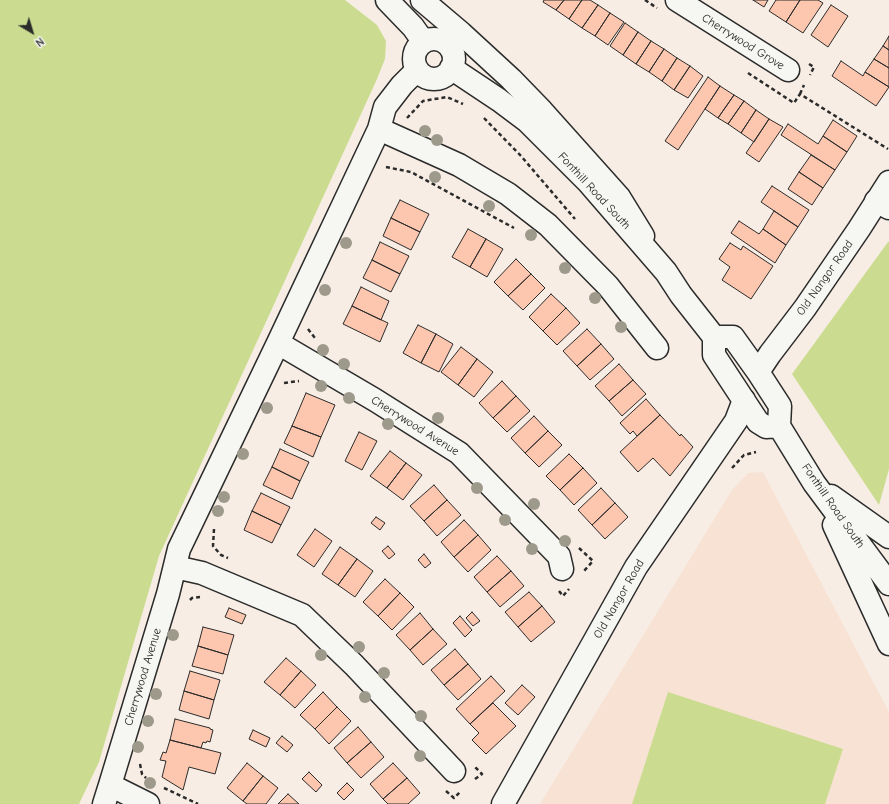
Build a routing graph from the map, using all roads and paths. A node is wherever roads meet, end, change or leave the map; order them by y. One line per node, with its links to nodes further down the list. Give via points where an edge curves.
1 (387, 0): 4 (street)
2 (422, 0): 13 (street, via 511,79 542,111 618,197)
3 (677, 0): 7 (street, Cherrywood Grove)
4 (423, 41): 5 (street, via 435,38 446,43 453,53); 6 (street, via 414,53)
5 (451, 68): 6 (street, via 445,75 435,79 425,77); 13 (street, Fonthill Road South, via 527,121 589,183)
6 (417, 70): 8 (street, Cherrywood Avenue, via 385,107)
7 (788, 70)
8 (379, 129): 17 (street, Cherrywood Avenue); 18 (street, via 459,165 508,194 548,225 608,286)
9 (384, 166): 12 (path, via 411,172)
10 (889, 182): 11 (street, Old Nangor Road)
11 (883, 204): 19 (street, Old Nangor Road, via 859,229)
12 (515, 229)
13 (666, 272): 15 (street, Fonthill Road South)
14 (306, 327): 16 (path)
15 (714, 337): 19 (street, via 733,337); 22 (street, via 714,354)
16 (315, 338)
17 (278, 343): 29 (street, Cherrywood Avenue, via 179,549); 30 (street, Cherrywood Avenue, via 459,453 559,556)
18 (657, 348)
19 (758, 372): 23 (street, via 780,406)
20 (281, 384): 21 (path, via 299,381)
21 (306, 384)
22 (744, 400): 23 (street, via 762,425); 42 (street, Old Nangor Road, via 736,421 636,567)
23 (779, 426): 24 (street, Fonthill Road South)
24 (814, 483): 26 (street); 31 (street, Fonthill Road South); 34 (street)
25 (214, 527): 28 (path, via 213,546 220,555)
26 (889, 537)
27 (577, 546): 30 (path, via 593,561)
28 (234, 562)
29 (175, 567): 37 (street, via 202,573 302,615 354,665); 39 (street, Cherrywood Avenue)
30 (568, 578)
31 (889, 584)
32 (204, 597): 33 (path, via 192,598)
33 (189, 603)
34 (889, 644)
35 (139, 762): 36 (path, via 142,774)
36 (147, 779)
37 (462, 779)
38 (162, 788): 41 (path)
39 (107, 795): 40 (street, Cherrywood Avenue)
40 (148, 804)
41 (198, 804)
42 (503, 804)

